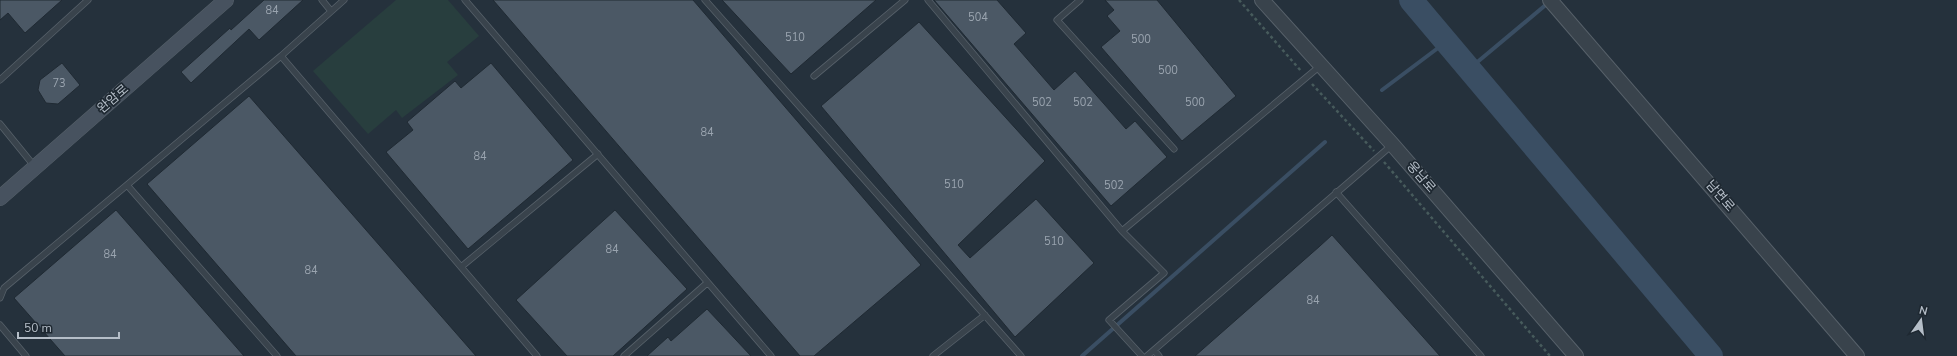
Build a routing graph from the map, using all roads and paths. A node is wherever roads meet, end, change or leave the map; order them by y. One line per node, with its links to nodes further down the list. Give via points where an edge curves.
1 (88, 0): 18 (lane)
2 (226, 0): 24 (main road, 완암로)
3 (322, 0): 13 (lane)
4 (344, 0): 13 (lane)
5 (465, 0): 22 (lane)
6 (705, 0): 32 (lane)
7 (905, 0): 16 (lane)
8 (928, 0): 28 (lane)
9 (1080, 0): 21 (lane, via 1057,20)
10 (1239, 0): 17 (path)
11 (1262, 0): 15 (street, 웅남로)
12 (1550, 0): 48 (street, 남면로)
13 (331, 11): 14 (lane)
14 (281, 56): 25 (lane); 29 (lane)
15 (1320, 66): 17 (lane); 20 (street, 웅남로)
16 (814, 76)
17 (1306, 78): 23 (path); 28 (lane)
18 (0, 80)
19 (0, 124): 24 (lane)
20 (1392, 144): 23 (lane); 47 (street, 웅남로)
21 (1174, 150)
22 (598, 154): 29 (lane); 30 (lane)
23 (1378, 156): 26 (lane); 46 (path)
24 (35, 168): 27 (main road, 완암로)
25 (127, 185): 31 (lane, via 4,288); 36 (lane)
26 (1336, 192): 34 (lane); 45 (lane)
27 (0, 198)
28 (1122, 231): 42 (lane, via 1164,273 1110,320)
29 (461, 267): 37 (lane)
30 (707, 283): 38 (lane); 39 (lane)
31 (0, 298)
32 (985, 315): 40 (lane); 41 (lane)
33 (0, 326): 35 (lane)
34 (1154, 350): 43 (lane); 44 (lane)
35 (26, 356)
36 (277, 356)
37 (537, 356)
38 (624, 356)
39 (771, 356)
40 (933, 356)
41 (1021, 356)
42 (1142, 356)
43 (1147, 356)
44 (1159, 356)
45 (1481, 356)
46 (1550, 356)
47 (1576, 356)
48 (1857, 356)

